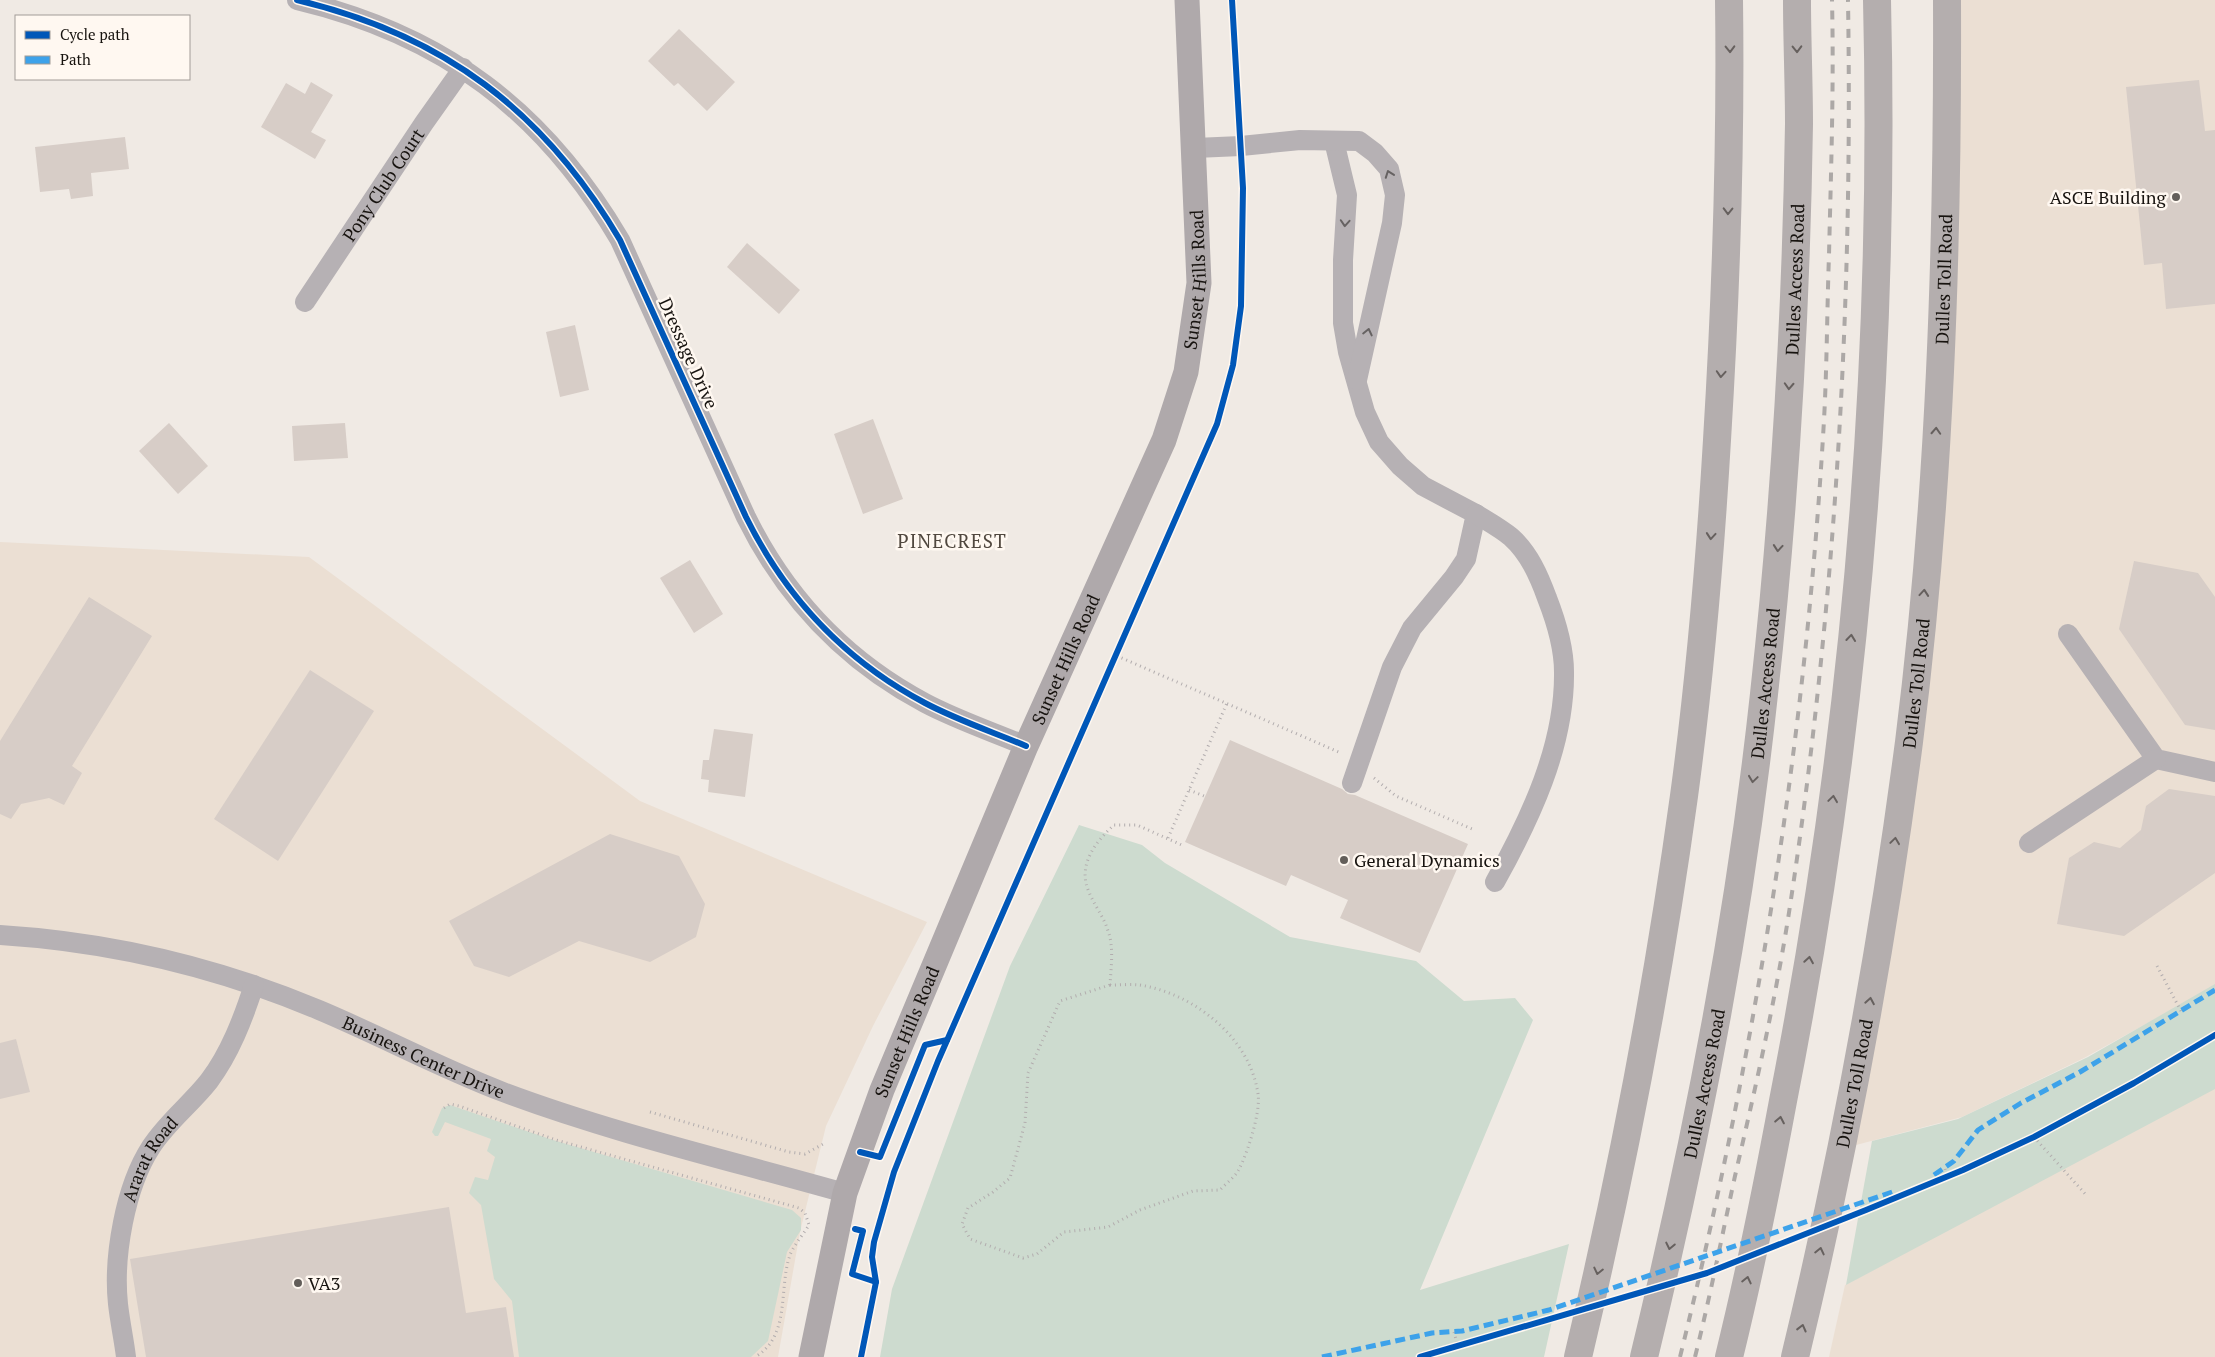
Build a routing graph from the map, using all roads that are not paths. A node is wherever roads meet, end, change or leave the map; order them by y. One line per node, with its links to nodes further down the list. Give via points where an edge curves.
1 (297, 0): 7 (street, Dressage Drive)
2 (1187, 0): 10 (main road, Sunset Hills Road)
3 (1729, 0): 26 (highway, one-way to 26, via 1728,222 1723,344 1697,690 1665,927 1629,1127)
4 (1797, 0): 27 (highway, Dulles Access Road, one-way to 27, via 1799,121 1795,271 1787,434 1765,686 1720,993 1680,1198)
5 (1877, 0): 28 (highway, one-way to 5, via 1797,1030 1834,794 1866,482 1877,232)
6 (1947, 0): 29 (highway, Dulles Toll Road, one-way to 6, via 1845,1135 1891,867 1909,740 1923,611 1940,357 1948,92)
7 (325, 3): 8 (street, Dressage Drive, via 416,42)
8 (463, 68): 11 (street, Pony Club Court); 15 (street, Dressage Drive, via 502,96 535,126 596,199 643,286 762,550 814,620 882,677 925,703)
9 (1334, 141): 10 (street, via 1300,140); 12 (street, one-way to 12, via 1347,195 1343,322); 12 (street, one-way to 9, via 1392,223 1395,195 1389,169 1375,153 1359,141)
10 (1195, 148): 15 (main road, Sunset Hills Road, via 1199,283 1186,372 1161,448)
11 (305, 302)
12 (1357, 380): 13 (street, via 1365,412 1379,442 1400,466 1423,486)
13 (1476, 514): 18 (street, via 1466,559 1412,628 1392,667); 20 (street, via 1511,538 1537,572 1556,620 1564,671 1561,714 1551,755 1521,836)
14 (2068, 634): 16 (street)
15 (1026, 746): 23 (main road, Sunset Hills Road, via 893,1063)
16 (2156, 759): 17 (street); 19 (street)
17 (2215, 772)
18 (1355, 774)
19 (2029, 843)
20 (1495, 882)
21 (0, 935): 22 (street, Business Center Drive, via 70,941 145,954)
22 (254, 985): 23 (street, Business Center Drive, via 320,1010 479,1083 536,1104); 24 (street, Ararat Road, via 221,1063 151,1147 134,1183 123,1223 117,1269 118,1304)
23 (844, 1193): 25 (main road, Sunset Hills Road)
24 (126, 1357)
25 (811, 1357)
26 (1578, 1357)
27 (1644, 1357)
28 (1729, 1357)
29 (1795, 1357)

